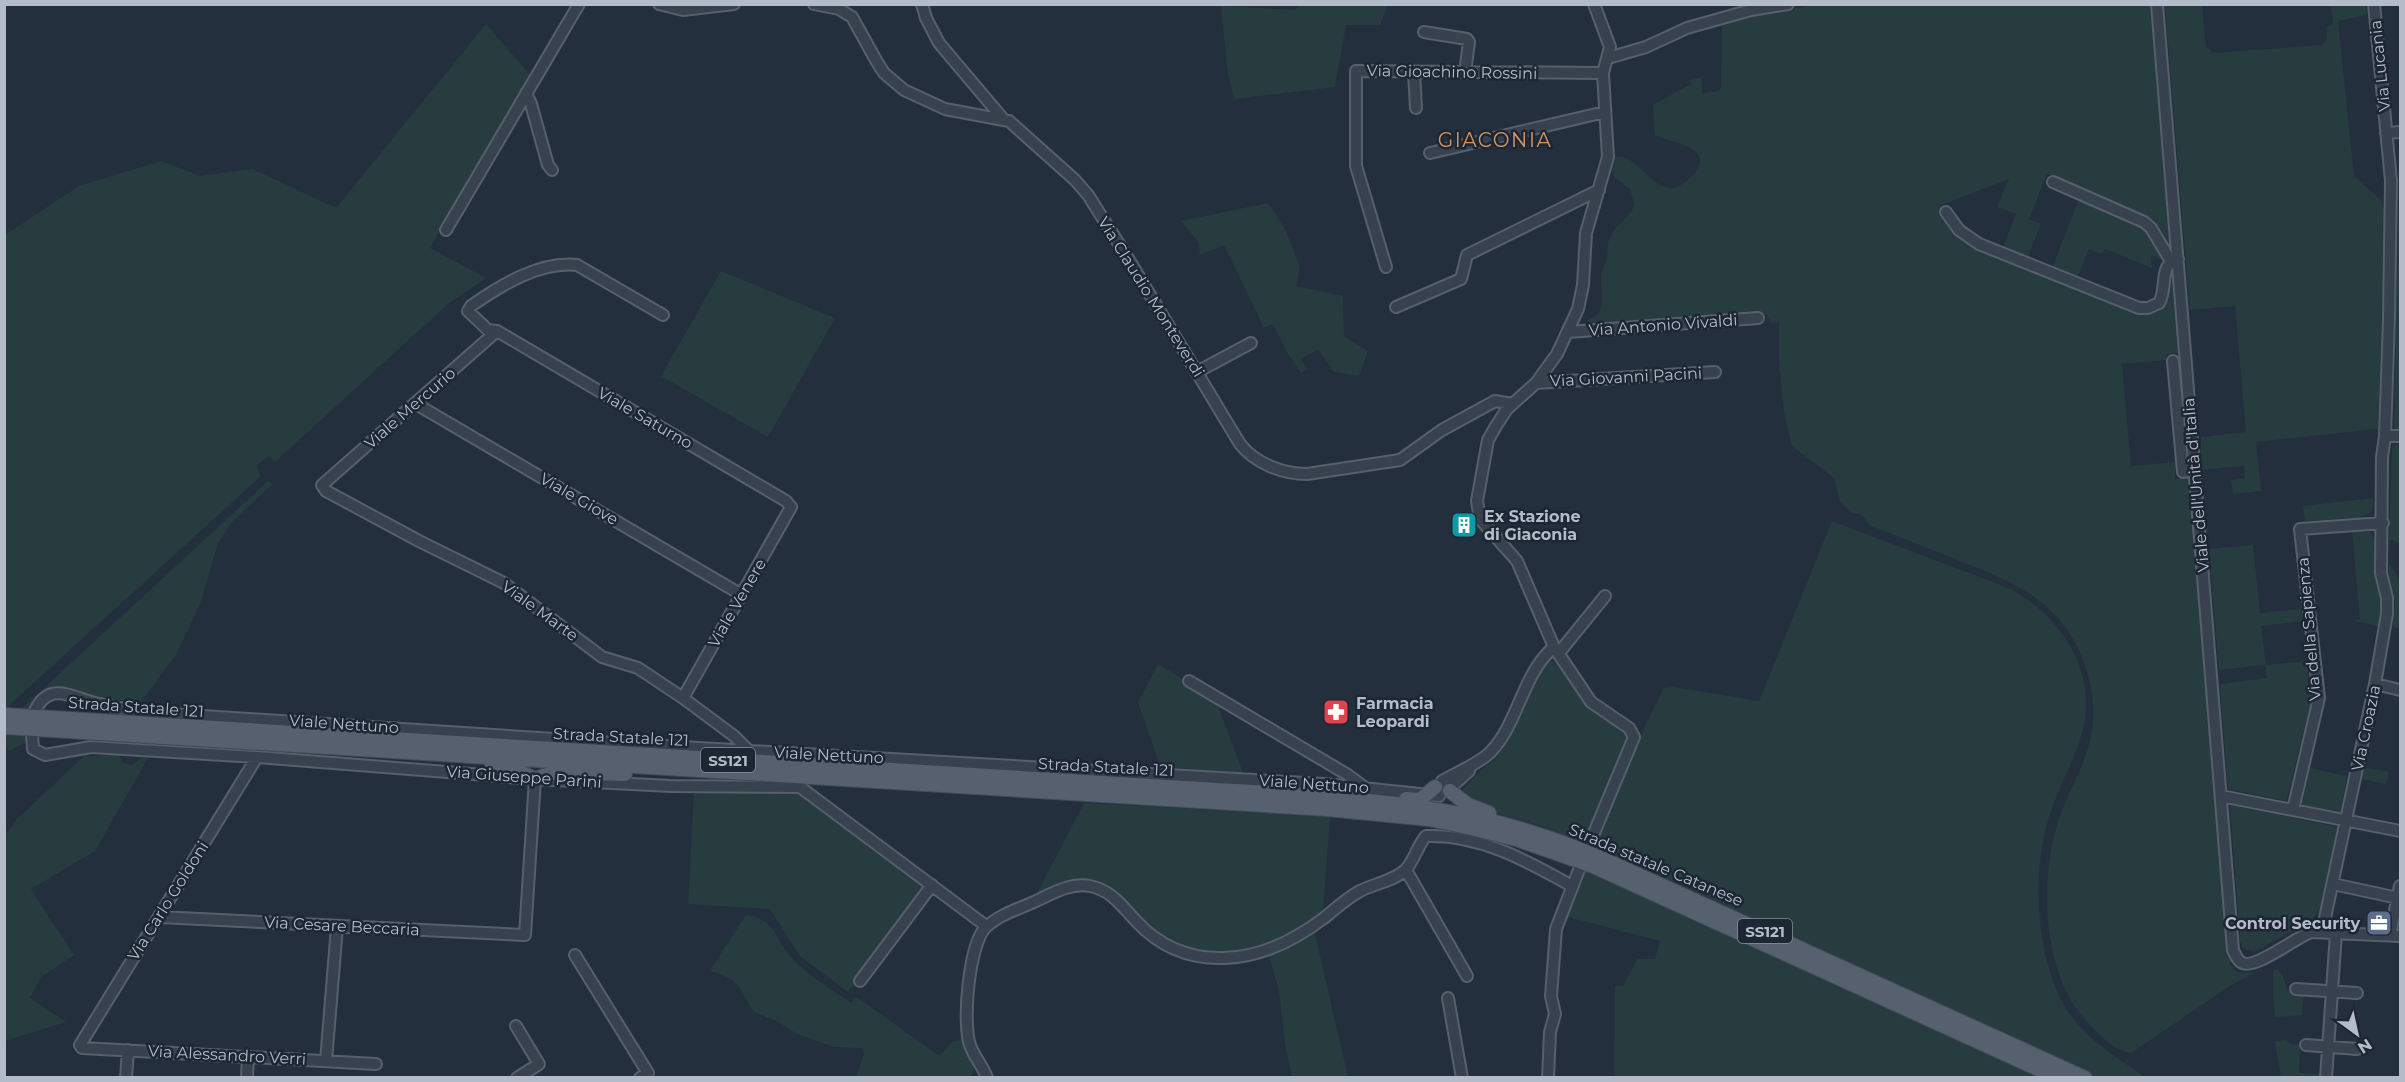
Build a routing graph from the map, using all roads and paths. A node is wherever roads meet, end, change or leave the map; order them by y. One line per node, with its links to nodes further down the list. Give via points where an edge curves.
1 (579, 4): 15 (street)
2 (658, 4): 3 (street, via 683,10)
3 (734, 4)
4 (814, 4): 18 (street, Via Claudio Monteverdi, via 839,9 852,17 884,73 904,90 945,109)
5 (922, 4): 18 (street, via 939,42)
6 (1594, 4): 11 (street, via 1610,47)
7 (1788, 4): 11 (street, via 1687,28 1646,47)
8 (2157, 4): 28 (street, Viale dell'Unità d'Italia)
9 (2374, 4): 20 (street, Via Lucania)
10 (1424, 32): 13 (street, via 1467,39)
11 (1608, 58): 14 (street)
12 (1414, 72): 13 (street, Via Gioachino Rossini); 16 (street); 29 (street, Via Gioachino Rossini, via 1356,71 1356,166)
13 (1465, 73): 14 (street, Via Gioachino Rossini)
14 (1604, 73): 17 (street)
15 (526, 93): 22 (street); 27 (street)
16 (1416, 108)
17 (1605, 112): 21 (street); 25 (street, via 1608,157)
18 (1004, 120): 37 (street, Via Claudio Monteverdi, via 1059,164 1088,195)
19 (2400, 132): 20 (street)
20 (2386, 133): 23 (street, Via Lucania)
21 (1430, 153)
22 (552, 170)
23 (2396, 181): 42 (street, Via Lucania)
24 (2053, 182): 28 (street, via 2144,222 2169,258)
25 (1599, 190): 30 (street, via 1467,255 1461,279); 34 (street, via 1587,233 1578,309)
26 (1946, 212): 28 (street, via 1959,230 1979,244 2139,308 2159,303 2164,272)
27 (446, 230)
28 (2175, 260): 44 (street, Viale dell'Unità d'Italia)
29 (1386, 267)
30 (1396, 308)
31 (663, 315): 33 (street, Viale Saturno, via 577,265 565,264 511,281 471,306 471,315 488,330)
32 (1758, 318): 34 (street, Via Antonio Vivaldi)
33 (496, 331): 40 (street, Viale Mercurio); 46 (street, Viale Saturno)
34 (1568, 332): 39 (street)
35 (1251, 343): 37 (street)
36 (2173, 361): 44 (street, via 2183,472)
37 (1197, 372): 41 (street, Via Claudio Monteverdi, via 1248,454 1297,474 1389,463 1495,401)
38 (1715, 372): 39 (street, Via Giovanni Pacini)
39 (1536, 383): 41 (street)
40 (416, 404): 45 (street, Viale Mercurio); 48 (street, Viale Giove)
41 (1512, 404): 50 (street, via 1488,440 1477,501 1479,515 1517,561)
42 (2385, 436): 43 (street); 47 (street, Via Lucania)
43 (2400, 436)
44 (2195, 470): 66 (street, Viale dell'Unità d'Italia)
45 (322, 485): 54 (street, Viale Marte, via 326,491 419,542 504,583 595,653 638,668)
46 (791, 507): 48 (street, Viale Venere)
47 (2383, 523): 52 (street, Via Croazia, via 2381,573 2387,614); 67 (street, Via della Sapienza, via 2300,529 2319,698)
48 (742, 595): 54 (street, Viale Venere)
49 (1605, 596): 50 (street)
50 (1556, 650): 65 (street, via 1541,657 1500,739 1487,755); 71 (street, via 1591,702 1629,728 1634,737)
51 (1189, 681): 64 (street)
52 (2375, 684): 53 (street); 68 (street, Via Croazia)
53 (2400, 690)
54 (683, 698): 59 (street, Viale Marte)
55 (34, 713): 59 (street, Viale Nettuno, via 43,699 59,692 142,712)
56 (4, 715): 57 (main road)
57 (14, 724): 60 (main road, Strada Statale 121 / SS121); 65 (main road, Strada Statale 121 / SS121, via 1327,798)
58 (32, 734): 61 (street, Via Giuseppe Parini, via 33,749 45,755 91,747)
59 (748, 750): 64 (street, Viale Nettuno)
60 (428, 753): 62 (main road, Strada Statale 121 / SS121); 63 (main road, via 454,761 509,767)
61 (257, 757): 63 (street, Via Giuseppe Parini); 79 (street, Via Carlo Goldoni)
62 (692, 769): 63 (main road, via 664,776 557,772); 65 (main road, Strada Statale 121 / SS121, via 1327,809)
63 (535, 779): 75 (street, Via Giuseppe Parini, via 800,787); 81 (street, Via Cesare Beccaria, via 525,935)
64 (1364, 787): 65 (street, Viale Nettuno)
65 (1437, 795): 70 (main road, via 1522,823); 70 (main road, Strada statale Catanese / SS121, via 1467,816); 108 (main road, Strada statale Catanese / SS121, via 1516,839 1593,866)
66 (2221, 796): 67 (street); 82 (street, Viale dell'Unità d'Italia, via 2233,950 2241,963 2258,962 2302,935)
67 (2293, 810): 68 (street)
68 (2346, 821): 69 (street); 74 (street, Via Croazia)
69 (2400, 831)
70 (1549, 838): 109 (main road, Strada statale Catanese / SS121, via 1667,886)
71 (1589, 845)
72 (1580, 867): 76 (street)
73 (1406, 870): 76 (street, via 1426,836 1447,836 1503,850); 80 (street, via 1360,891 1296,938 1250,956 1202,958 1168,948 1138,924 1116,898 1089,886 1064,888); 86 (street)
74 (2333, 884): 78 (street); 82 (street, Via Croazia)
75 (932, 885): 80 (street, Via Giuseppe Parini); 87 (street)
76 (1572, 886): 107 (street, via 1557,929 1551,996 1555,1014)
77 (2400, 886): 78 (street)
78 (2398, 898): 84 (street)
79 (159, 917): 81 (street, Via Cesare Beccaria); 93 (street, Via Carlo Goldoni)
80 (986, 926): 105 (street, via 976,944 965,1013 970,1044)
81 (337, 927): 99 (street)
82 (2322, 932): 83 (street)
83 (2336, 933): 84 (street); 89 (street)
84 (2395, 936)
85 (574, 955): 104 (street, via 648,1072)
86 (1467, 976)
87 (860, 981)
88 (2296, 989): 89 (street)
89 (2332, 991): 90 (street); 95 (street)
90 (2357, 993)
91 (1448, 998): 106 (street)
92 (516, 1026): 103 (street, via 539,1064)
93 (80, 1045): 97 (street, Via Alessandro Verri)
94 (2306, 1045): 95 (street)
95 (2328, 1047): 96 (street); 110 (street)
96 (2357, 1049)
97 (128, 1050): 98 (street, Via Alessandro Verri); 101 (street)
98 (248, 1056): 99 (street, Via Alessandro Verri); 102 (street)
99 (326, 1060): 100 (street, Via Alessandro Verri)
100 (376, 1064)
101 (126, 1077)
102 (247, 1077)
103 (516, 1077)
104 (640, 1077)
105 (987, 1077)
106 (1462, 1077)
107 (1548, 1077)
108 (2058, 1077)
109 (2085, 1077)
110 (2326, 1077)

